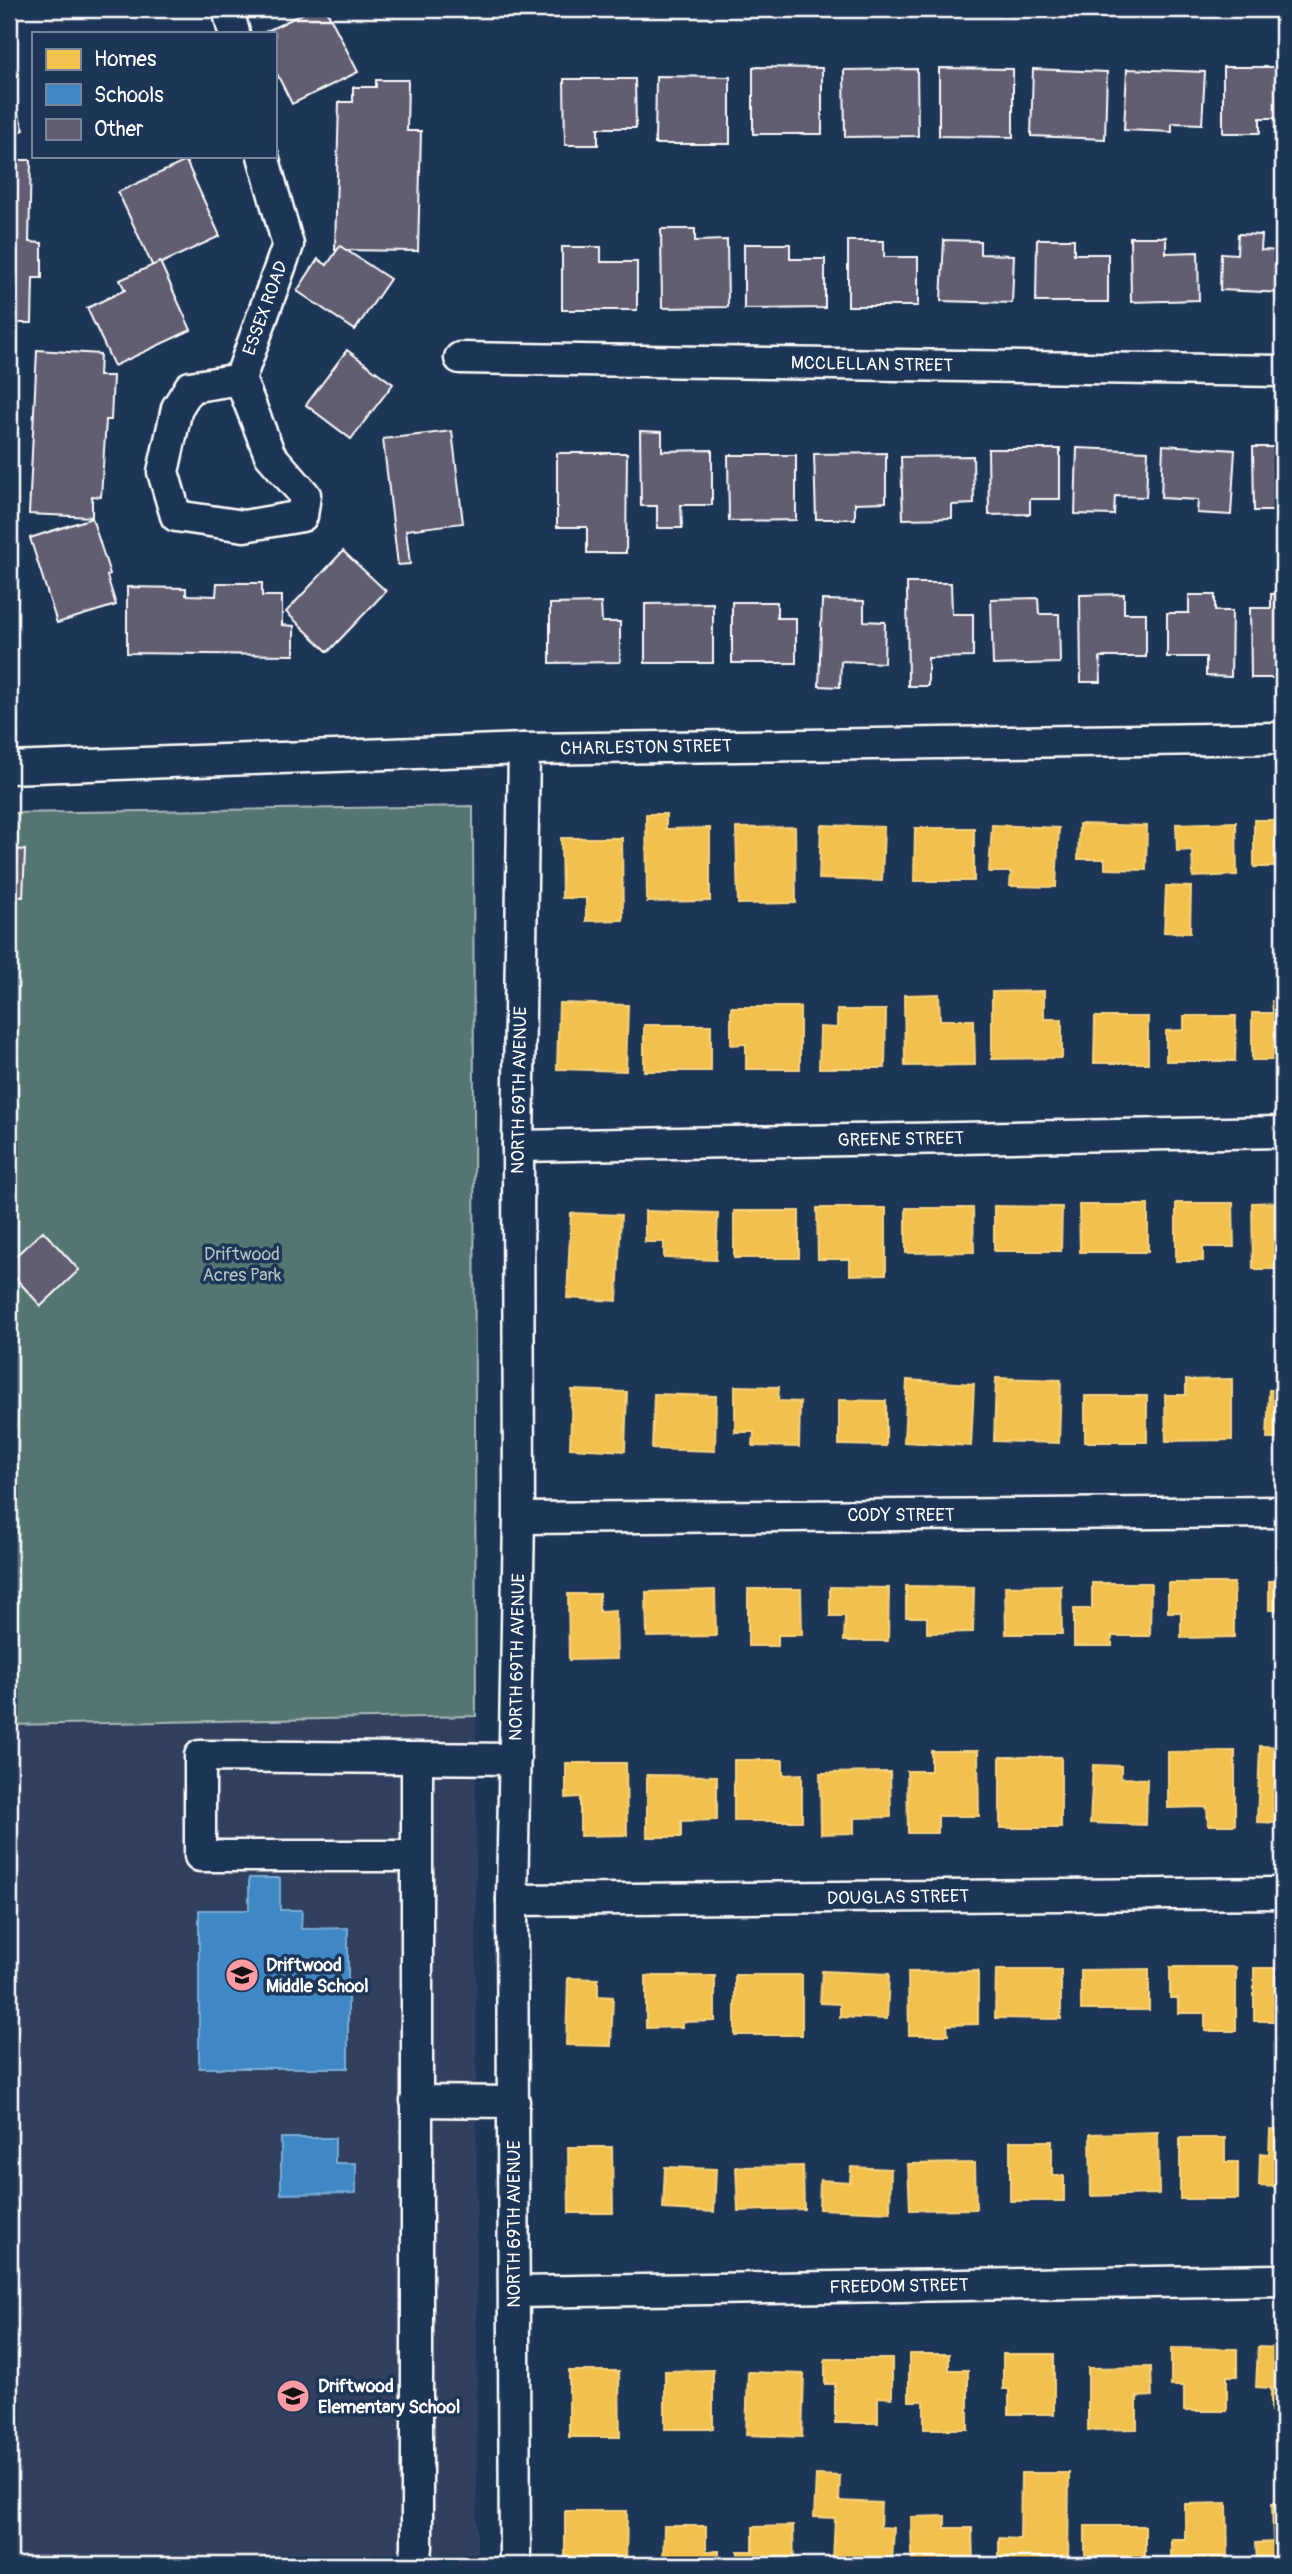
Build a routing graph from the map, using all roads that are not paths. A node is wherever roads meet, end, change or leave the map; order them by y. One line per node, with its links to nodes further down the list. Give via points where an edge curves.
1 (229, 9): 2 (street)
2 (234, 32)
3 (264, 158): 6 (street, ESSEX ROAD, via 288,245)
4 (460, 358): 5 (street, MCCLELLAN STREET)
5 (1283, 371)
6 (240, 379): 6 (street, ESSEX ROAD, via 190,387 177,408 163,472 176,516 244,526 302,516 305,495 270,455)
7 (1283, 738): 8 (street, CHARLESTON STREET)
8 (524, 749): 9 (street, CHARLESTON STREET); 11 (street, NORTH 69TH AVENUE)
9 (9, 768)
10 (1283, 1132): 11 (street, GREENE STREET)
11 (518, 1146): 13 (street, NORTH 69TH AVENUE)
12 (1283, 1512): 13 (street, CODY STREET)
13 (519, 1518): 15 (street, NORTH 69TH AVENUE)
14 (417, 1758): 15 (street); 16 (street); 16 (street, via 201,1756 200,1856)
15 (515, 1759): 18 (street, NORTH 69TH AVENUE)
16 (415, 1856): 19 (street)
17 (1283, 1893): 18 (street, DOUGLAS STREET)
18 (512, 1900): 20 (street, NORTH 69TH AVENUE)
19 (416, 2101): 20 (street); 23 (street)
20 (513, 2102): 22 (street, NORTH 69TH AVENUE)
21 (1283, 2280): 22 (street, FREEDOM STREET)
22 (515, 2292): 24 (street, NORTH 69TH AVENUE)
23 (415, 2565)
24 (515, 2565)

